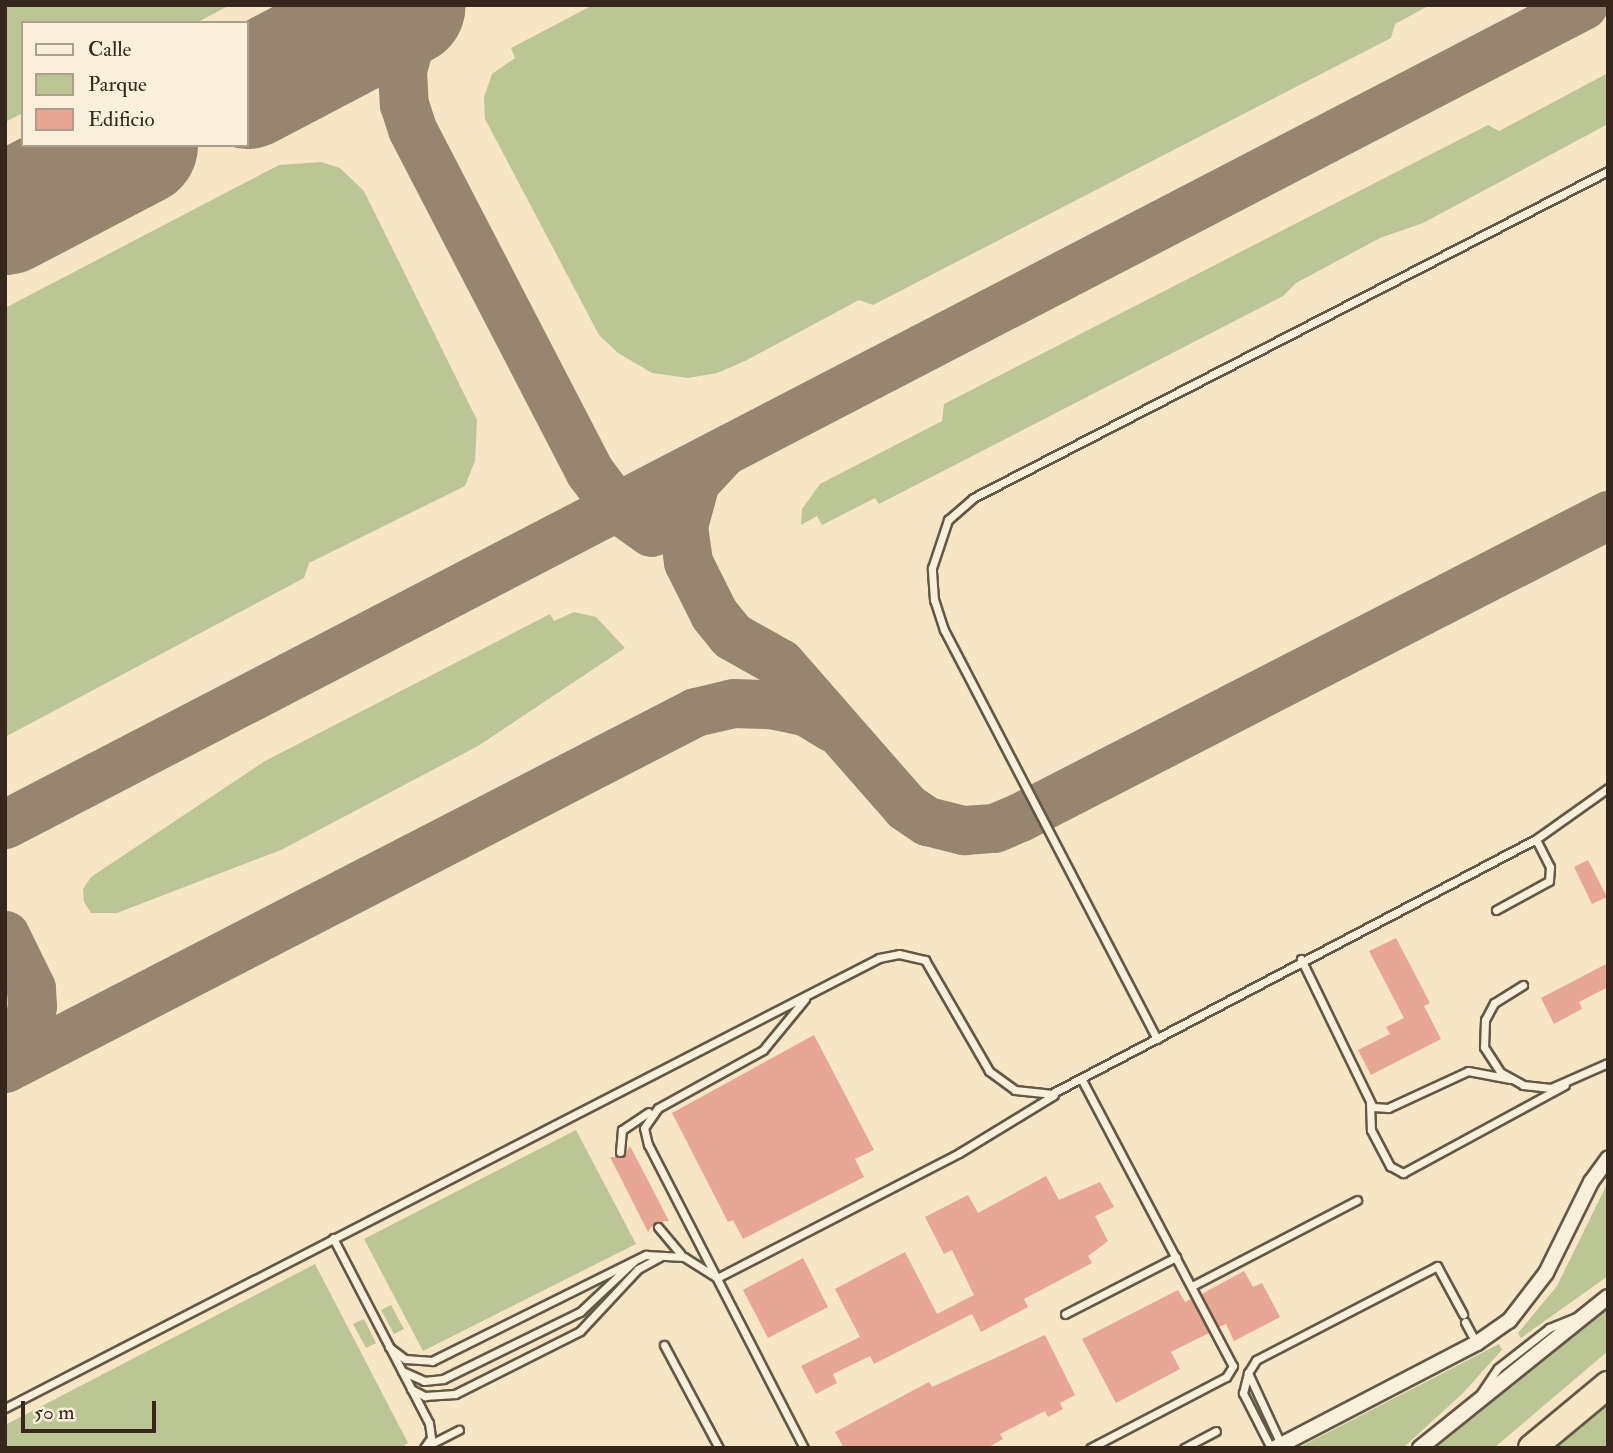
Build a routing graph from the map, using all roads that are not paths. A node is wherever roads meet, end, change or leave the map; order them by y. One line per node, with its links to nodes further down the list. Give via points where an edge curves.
1 (1608, 170): 8 (lane, via 973,498 948,520 932,568 941,623)
2 (1608, 788): 3 (lane)
3 (1536, 839): 4 (lane, via 1550,867 1549,881); 5 (lane)
4 (1496, 910)
5 (1301, 959): 8 (lane); 14 (lane)
6 (1522, 985): 10 (lane, via 1494,1003 1484,1028 1484,1047)
7 (810, 993): 13 (lane, via 879,958 918,956 935,970 993,1076 1022,1093); 15 (lane, via 750,1060); 20 (lane)
8 (1157, 1039): 11 (lane)
9 (1608, 1063): 12 (lane)
10 (1510, 1079): 12 (lane, via 1537,1087); 14 (lane, via 1468,1070 1388,1108)
11 (1082, 1080): 13 (lane); 23 (lane)
12 (1565, 1085): 14 (lane, via 1403,1173 1390,1166 1371,1130)
13 (1060, 1091): 24 (lane, via 958,1153)
14 (1370, 1103)
15 (658, 1108): 16 (lane, via 622,1130); 24 (lane, via 646,1121 645,1135)
16 (620, 1152)
17 (1605, 1164): 28 (street, via 1534,1292 1509,1321)
18 (1357, 1200): 25 (lane)
19 (658, 1227): 21 (lane)
20 (333, 1238): 30 (lane); 34 (lane)
21 (671, 1251): 22 (lane); 24 (lane); 33 (lane, via 638,1269 580,1331 455,1394 425,1396)
22 (646, 1255): 30 (lane, via 432,1361 405,1359); 31 (lane, via 628,1265 580,1312 443,1379 424,1381)
23 (1176, 1257): 25 (lane); 27 (lane)
24 (717, 1278): 40 (lane)
25 (1192, 1286): 41 (lane, via 1231,1358 1231,1372)
26 (1608, 1297): 43 (street)
27 (1065, 1314)
28 (1476, 1343): 37 (street); 37 (lane, via 1437,1266 1256,1360 1248,1373)
29 (664, 1345): 39 (lane)
30 (390, 1347): 31 (lane)
31 (402, 1371): 33 (lane)
32 (1608, 1385): 44 (highway)
33 (411, 1389): 38 (lane, via 431,1429)
34 (5, 1408)
35 (459, 1430): 38 (lane)
36 (1216, 1431): 42 (lane)
37 (1276, 1447)
38 (424, 1448)
39 (719, 1448)
40 (804, 1448)
41 (1090, 1448)
42 (1184, 1448)
43 (1420, 1448)
44 (1532, 1448)

